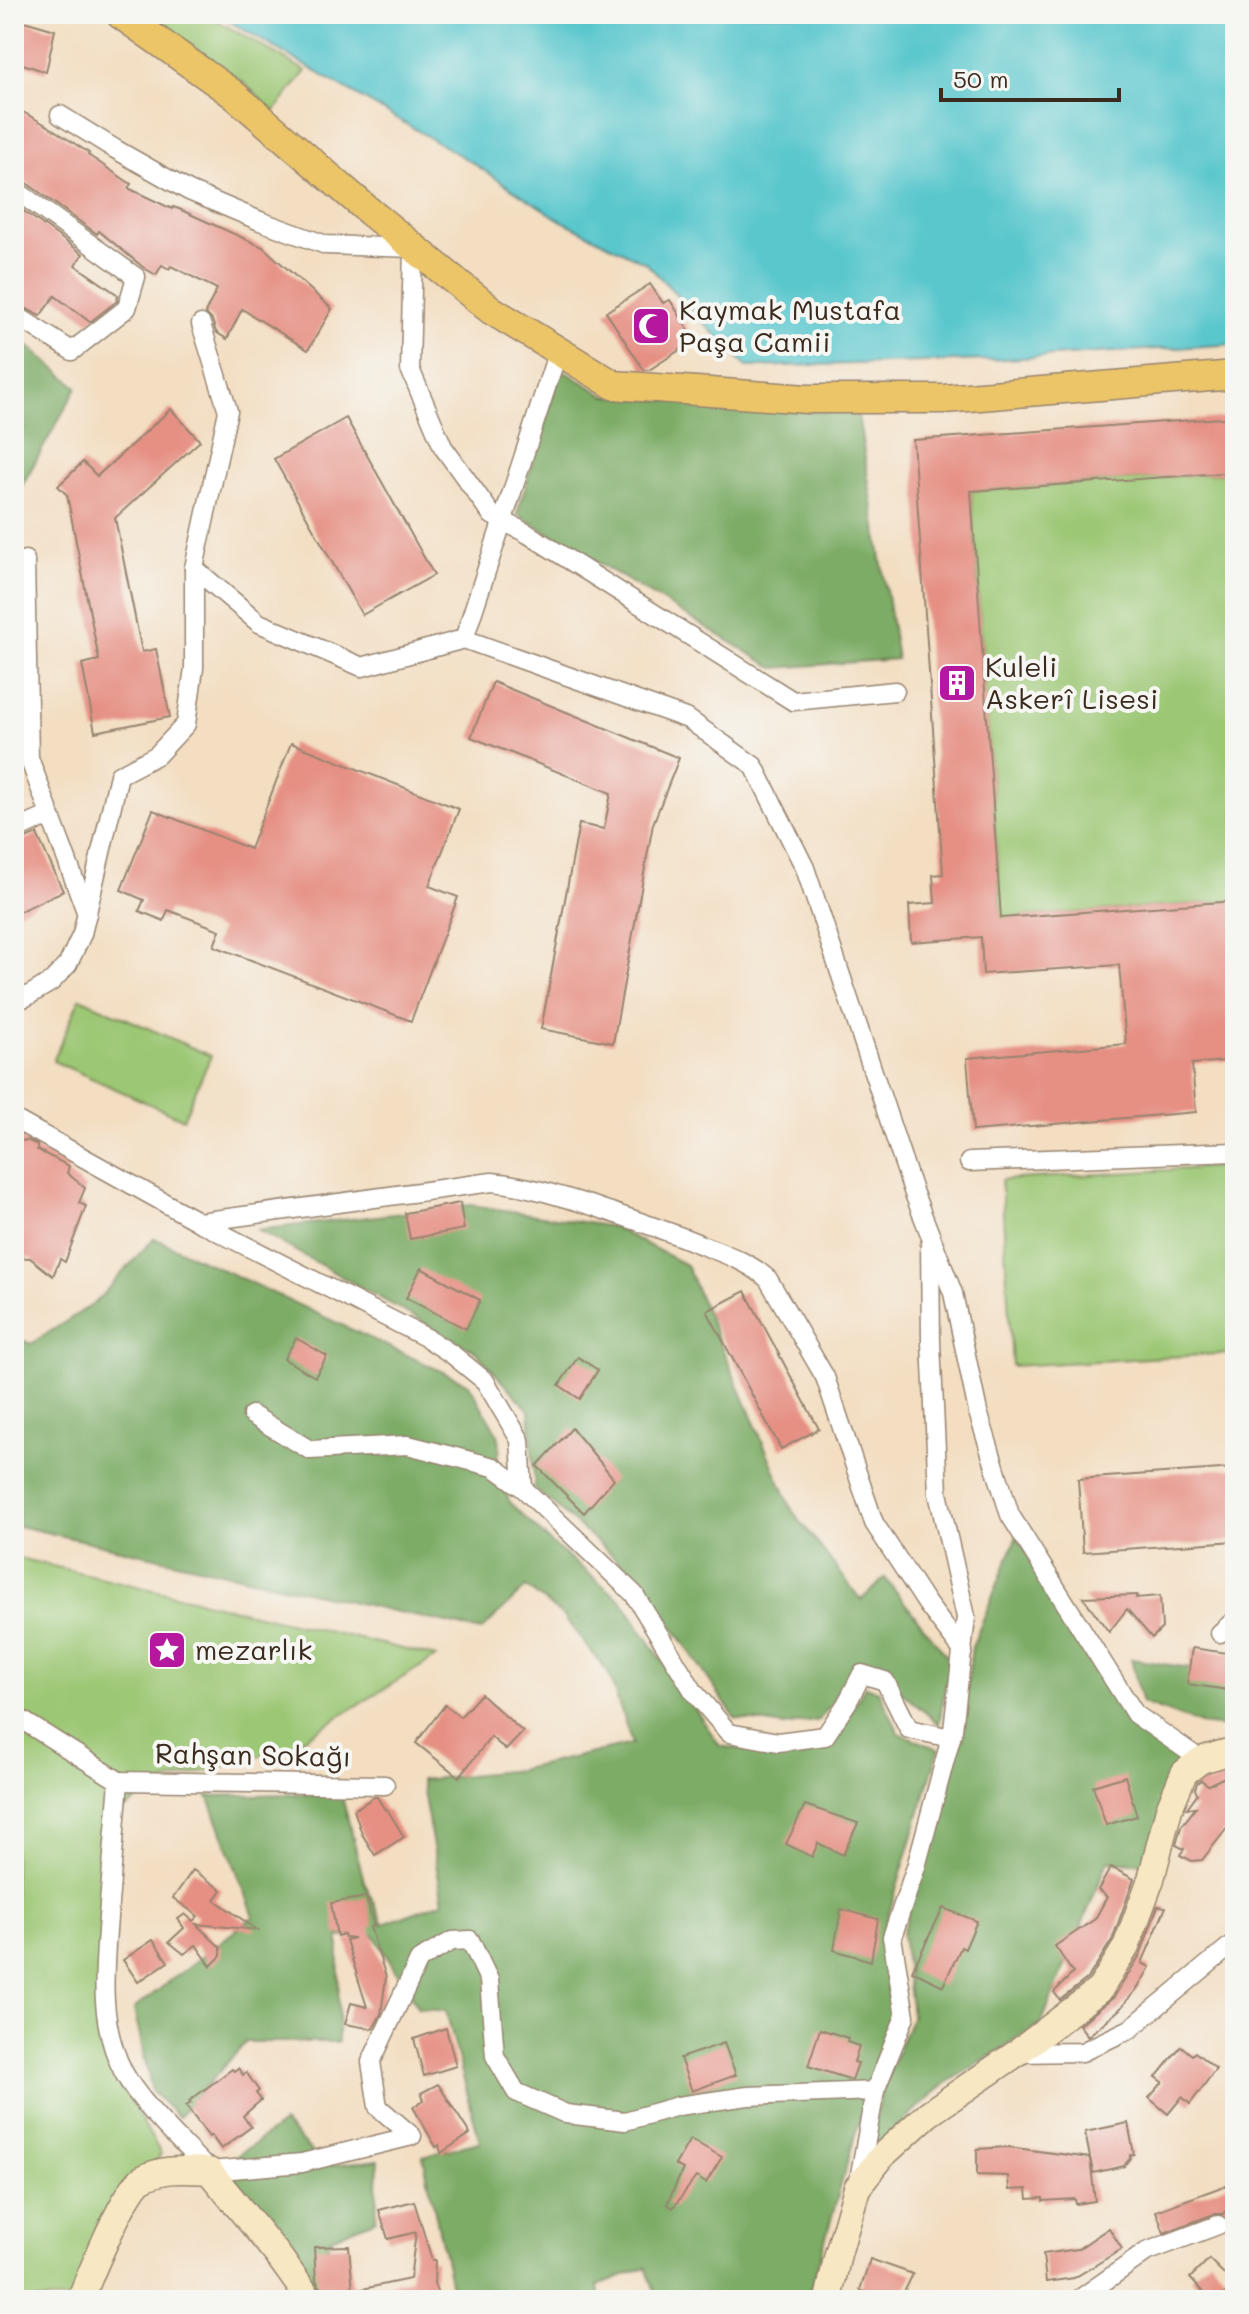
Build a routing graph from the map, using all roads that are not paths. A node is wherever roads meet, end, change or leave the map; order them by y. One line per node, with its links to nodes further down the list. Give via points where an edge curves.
1 (120, 14): 4 (main road, via 233,94)
2 (60, 115): 4 (street, via 189,191 273,226 326,245)
3 (14, 189): 5 (street, via 136,277 127,308 72,351)
4 (413, 248): 7 (main road, via 491,310); 9 (street, via 410,369 443,447 492,515)
5 (14, 314)
6 (201, 324): 11 (street, via 228,411)
7 (558, 351): 8 (main road, via 614,385 807,399 944,399); 9 (street)
8 (1235, 375)
9 (503, 522): 12 (street); 13 (street, via 793,701)
10 (25, 560): 14 (street, via 29,758)
11 (194, 568): 12 (street, via 259,623 362,667); 16 (street, via 194,668 186,724 157,755 119,775)
12 (464, 639): 22 (street, via 688,719 754,766 805,868)
13 (895, 691)
14 (50, 815): 15 (street); 16 (street)
15 (14, 831)
16 (87, 914): 17 (street, via 68,964 51,982)
17 (14, 1001)
18 (14, 1119): 21 (street)
19 (1235, 1152): 20 (street)
20 (969, 1162)
21 (199, 1222): 24 (street, via 427,1338 485,1381 520,1440); 27 (street, via 492,1182 544,1191 743,1261 768,1279 825,1377 874,1523)
22 (930, 1233): 27 (street, via 938,1493 966,1617); 31 (street, via 953,1293 978,1412 1010,1515 1135,1714)
23 (252, 1415): 24 (street, via 310,1450 408,1445 494,1467)
24 (523, 1488): 29 (street, via 634,1594 694,1692 729,1733 778,1742 825,1736 862,1674 885,1681 909,1729)
25 (1235, 1620): 26 (street)
26 (1220, 1633)
27 (963, 1651): 29 (street)
28 (14, 1715): 32 (street)
29 (951, 1738): 36 (street, via 892,1937 905,2016)
30 (1235, 1750): 31 (street)
31 (1201, 1760): 35 (street, via 1184,1773 1169,1809 1151,1879 1120,1958 1100,1989)
32 (119, 1781): 33 (street, Rahşan Sokağı); 37 (street, via 103,1976 105,2015 125,2074)
33 (385, 1785)
34 (1235, 1942): 35 (street, via 1130,2029 1082,2052)
35 (1017, 2053): 38 (street, via 928,2114 883,2155)
36 (875, 2091): 37 (street, via 748,2096 678,2106 625,2121 566,2114 516,2092 495,2056 489,1980 470,1940 452,1941 419,1960 371,2062 378,2107 412,2136 302,2163); 38 (street)
37 (209, 2171): 40 (street, via 166,2170 139,2181 104,2241); 41 (street)
38 (857, 2188): 42 (street)
39 (1218, 2225): 43 (street, via 1146,2252)
40 (80, 2300)
41 (310, 2300)
42 (828, 2300)
43 (1078, 2300)

